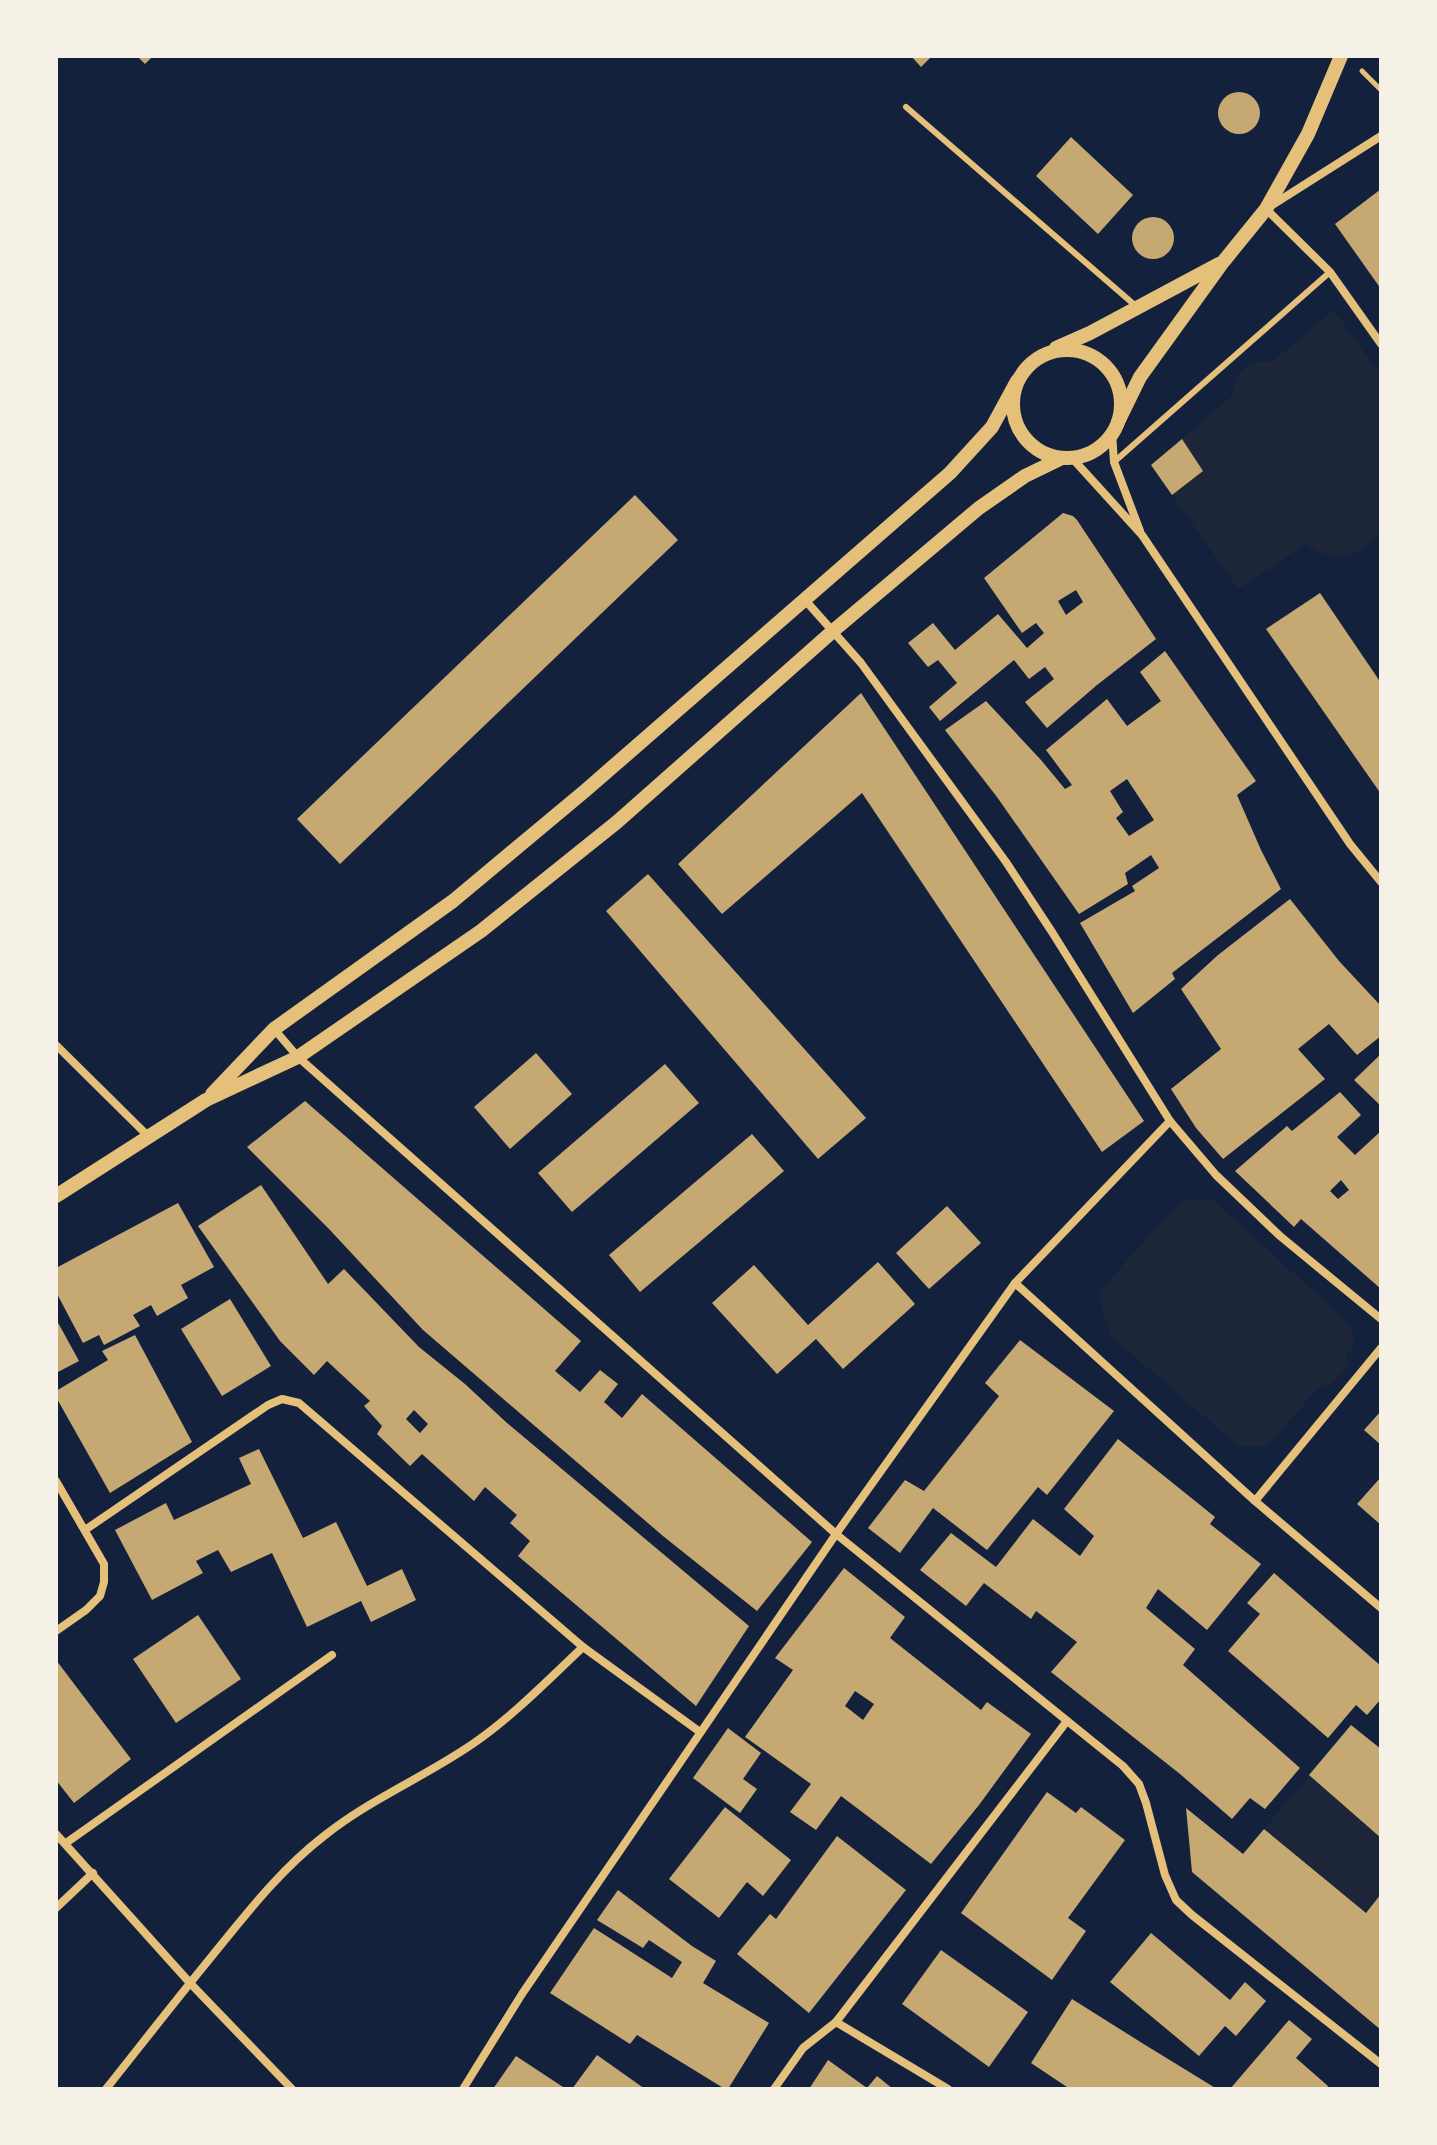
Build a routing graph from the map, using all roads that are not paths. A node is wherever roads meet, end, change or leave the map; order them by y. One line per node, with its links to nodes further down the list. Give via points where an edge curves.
1 (1341, 56): 4 (street, via 1308,134)
2 (906, 107): 7 (lane)
3 (1381, 136): 4 (street)
4 (1266, 209): 5 (street); 6 (street)
5 (1223, 262): 7 (street); 11 (street, via 1140,377)
6 (1330, 272): 8 (street); 13 (lane)
7 (1137, 307): 9 (street)
8 (1381, 344)
9 (1045, 353): 10 (street); 11 (street, via 1080,351 1110,371 1121,405)
10 (1017, 381): 12 (street, via 1012,397 1019,431 1045,454); 15 (street, via 973,450)
11 (1115, 428): 12 (street, via 1088,454); 13 (street)
12 (1067, 458): 14 (street); 16 (street, via 1025,476 979,508)
13 (1114, 462): 14 (street)
14 (1142, 535): 17 (street)
15 (805, 600): 16 (street); 18 (street, via 453,901)
16 (833, 631): 20 (street, via 617,822 481,931); 22 (street, via 1006,862)
17 (1381, 882)
18 (274, 1029): 20 (street); 21 (street)
19 (56, 1045): 23 (street)
20 (298, 1057): 21 (street); 31 (street)
21 (206, 1100): 23 (street)
22 (1170, 1121): 25 (street); 26 (street, via 1216,1175 1280,1236)
23 (149, 1137): 24 (street)
24 (56, 1196)
25 (1015, 1283): 29 (street); 31 (street)
26 (1381, 1319)
27 (1381, 1348): 29 (street)
28 (56, 1481): 30 (street)
29 (1255, 1501): 32 (street)
30 (85, 1530): 33 (street, via 104,1564 100,1596); 34 (street, via 282,1399 299,1403)
31 (836, 1534): 36 (street); 37 (street)
32 (1381, 1608)
33 (56, 1631)
34 (583, 1647): 37 (street); 42 (street, via 475,1742 362,1809 295,1860)
35 (332, 1655): 39 (street)
36 (1067, 1721): 43 (street); 44 (street, via 1139,1784 1176,1900)
37 (700, 1732): 47 (street)
38 (56, 1834): 39 (street)
39 (66, 1843): 40 (street)
40 (93, 1873): 41 (street); 42 (street)
41 (56, 1908)
42 (190, 1983): 45 (street); 46 (street)
43 (836, 2022): 48 (street, via 803,2048); 49 (street)
44 (1381, 2064)
45 (106, 2089)
46 (292, 2089)
47 (463, 2089)
48 (774, 2089)
49 (948, 2089)

